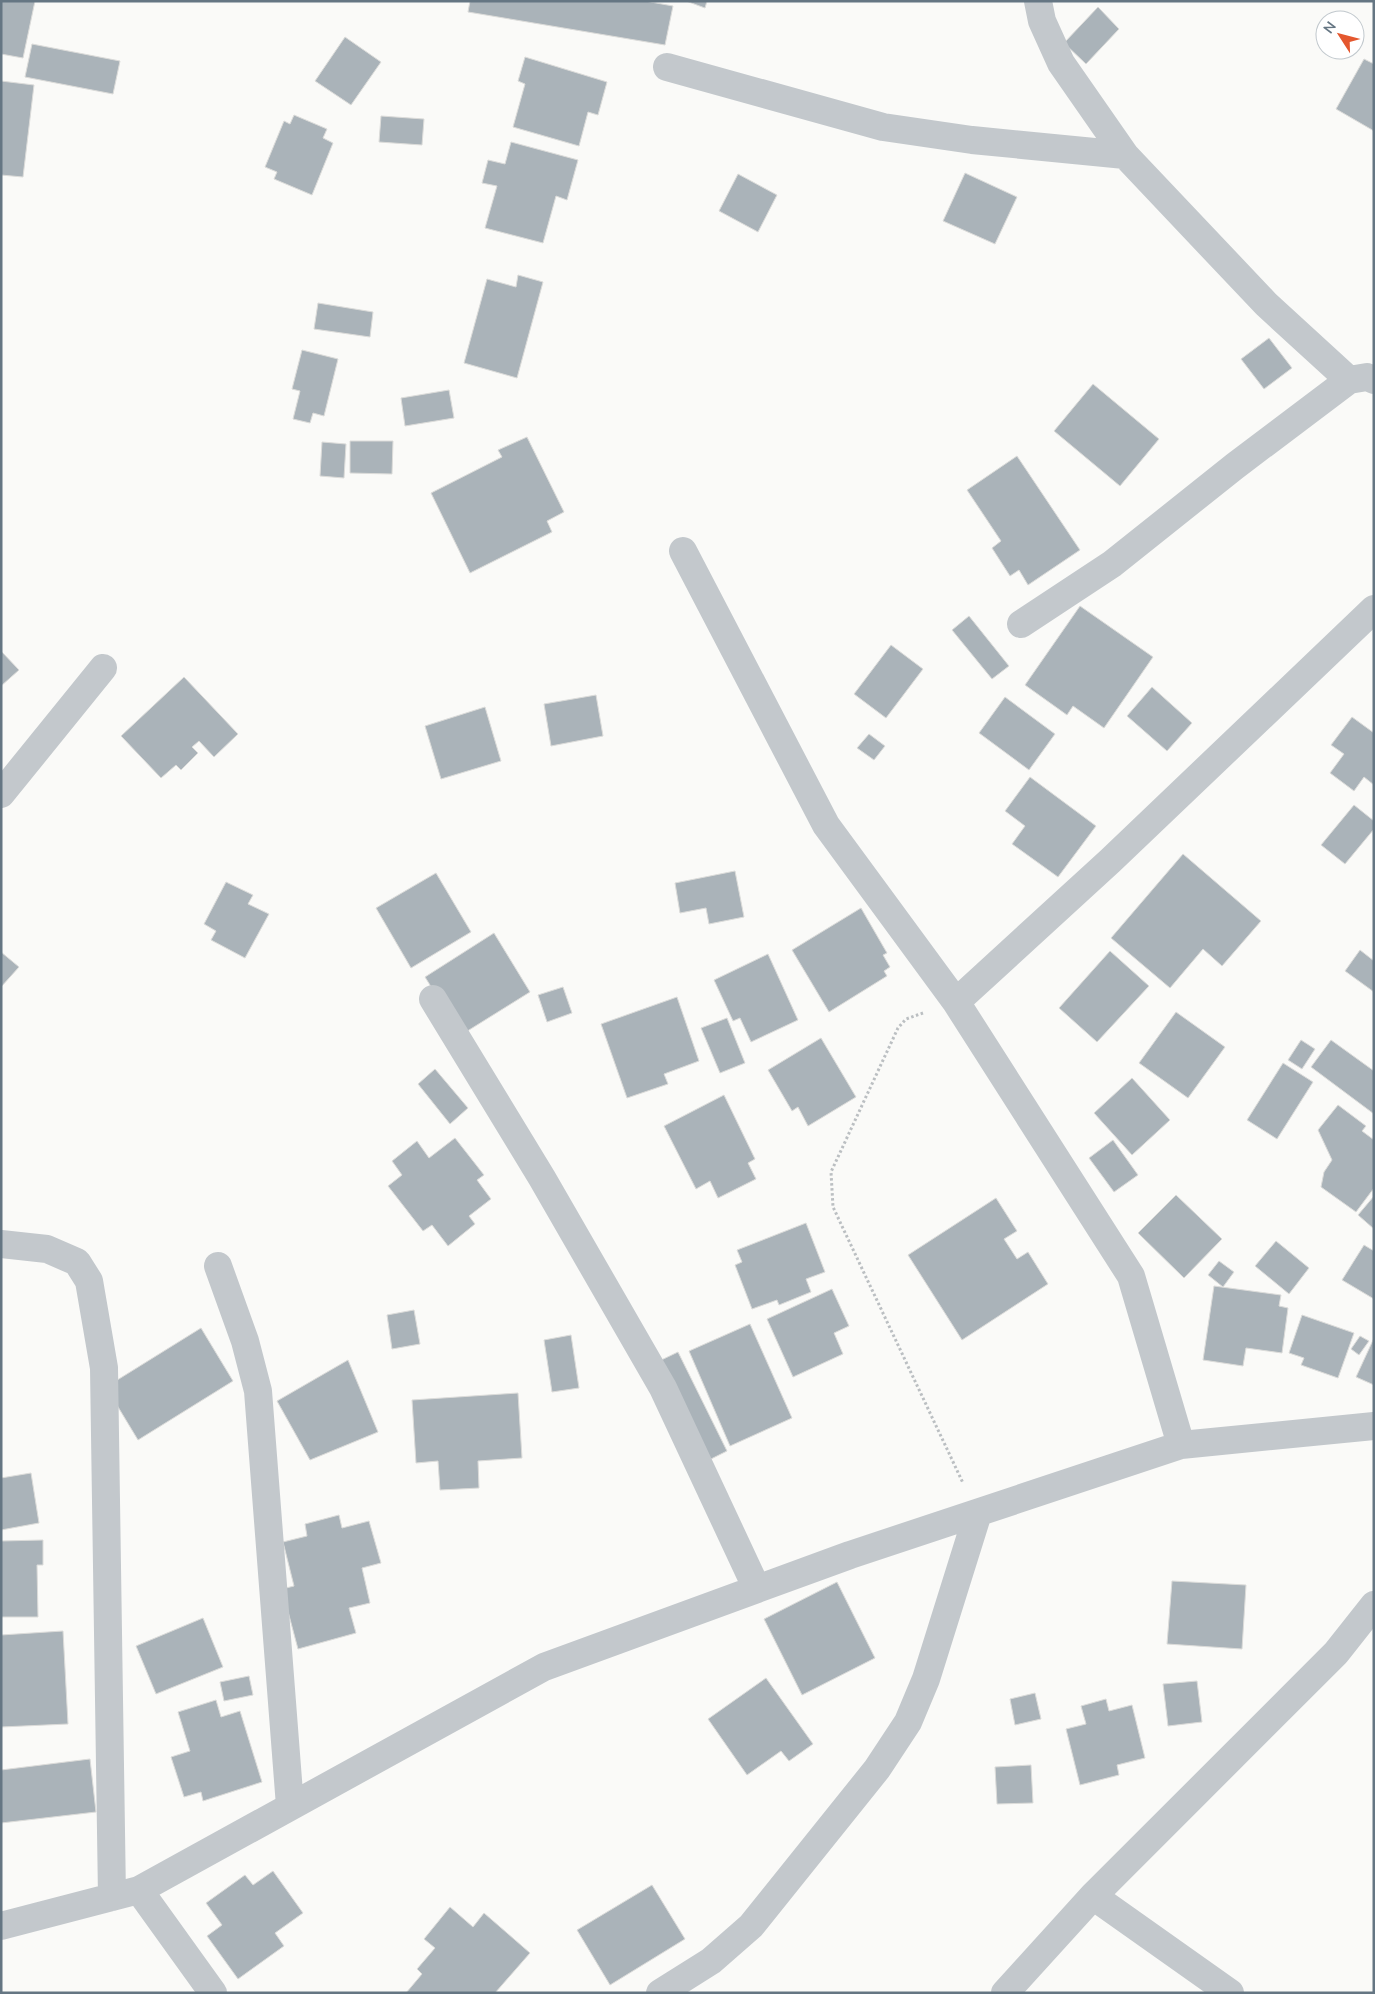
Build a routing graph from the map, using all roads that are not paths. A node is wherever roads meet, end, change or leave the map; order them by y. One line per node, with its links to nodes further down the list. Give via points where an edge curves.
1 (1038, 1): 3 (street, via 1042,22 1061,63)
2 (667, 67): 3 (street, via 883,127 972,140)
3 (1125, 154): 4 (street, via 1266,304)
4 (1362, 380): 7 (street, via 1236,466 1112,564)
5 (683, 551): 11 (street, via 826,824)
6 (1374, 609): 11 (street, via 1110,861)
7 (1021, 624)
8 (103, 668): 9 (street)
9 (1, 794)
10 (434, 999): 17 (street, via 664,1388)
11 (956, 1002): 15 (street, via 1131,1276)
12 (1, 1244): 22 (street, via 47,1249 77,1262 89,1281 103,1358 108,1499)
13 (218, 1266): 19 (street, via 245,1341 258,1391)
14 (1374, 1426): 15 (street)
15 (1181, 1446): 16 (street)
16 (978, 1513): 17 (street); 25 (street, via 926,1679 908,1722 877,1769 751,1926 711,1961)
17 (757, 1589): 19 (street, via 544,1667)
18 (1374, 1605): 21 (street, via 1336,1653)
19 (290, 1806): 20 (street)
20 (139, 1890): 22 (street); 24 (street)
21 (1093, 1896): 26 (street); 27 (street)
22 (112, 1897): 23 (street)
23 (1, 1926)
24 (213, 1993)
25 (660, 1993)
26 (1005, 1993)
27 (1230, 1993)

